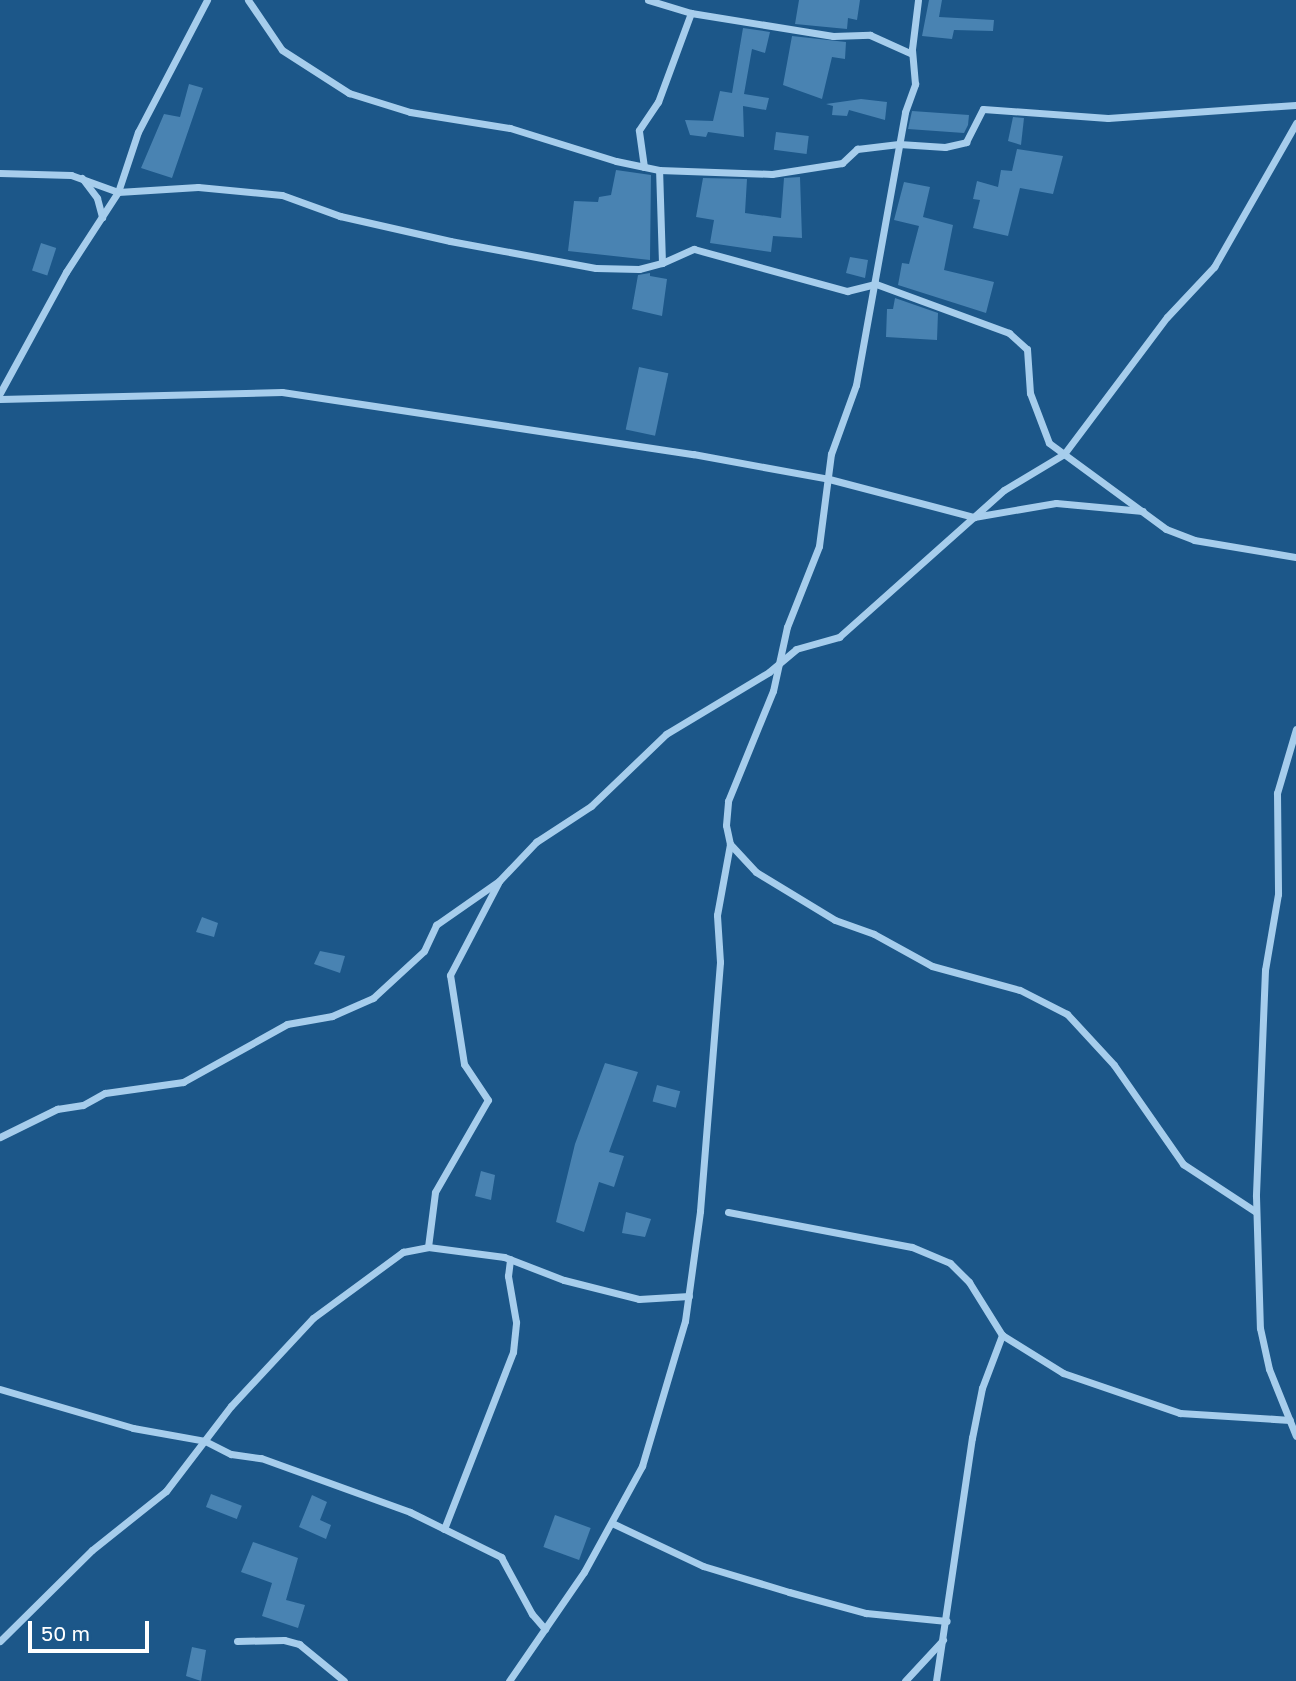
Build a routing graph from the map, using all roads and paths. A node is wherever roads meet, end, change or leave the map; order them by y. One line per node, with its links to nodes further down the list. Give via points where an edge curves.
1 (207, 0): 14 (street, via 138,132)
2 (248, 0): 10 (street, via 282,50 316,76 349,93 410,112 531,133)
3 (648, 0): 5 (street)
4 (918, 0): 6 (street)
5 (691, 13): 6 (street, via 833,36 870,35); 10 (street, via 658,102 639,130)
6 (912, 54): 9 (street, via 915,84)
7 (1296, 105): 9 (street, via 1108,118 984,109 965,142 945,147)
8 (1296, 123): 20 (street, via 1214,267 1167,317)
9 (899, 144): 11 (street, via 857,149 842,163 772,174); 17 (street)
10 (644, 167): 11 (street)
11 (659, 170): 16 (street)
12 (0, 173): 13 (street)
13 (82, 178): 14 (street); 15 (street, via 97,198)
14 (118, 192): 15 (street); 16 (street, via 198,187 255,191 282,195 340,216 544,259 596,268 639,269)
15 (102, 217): 18 (street)
16 (662, 263): 17 (street, via 694,249 847,291)
17 (876, 284): 20 (street, via 1019,339 1027,349 1030,393 1049,443); 21 (street, via 865,321 856,385 835,437)
18 (0, 393)
19 (0, 400): 21 (street, via 282,391)
20 (1064, 454): 22 (street); 23 (street, via 1004,490)
21 (829, 479): 23 (street); 25 (street, via 819,545)
22 (1143, 511): 23 (street, via 1056,503); 24 (street, via 1166,529 1194,540)
23 (974, 517): 25 (street, via 839,637 796,649)
24 (1296, 557)
25 (776, 663): 27 (street, via 779,674 728,801); 28 (street, via 666,734 591,806 536,842)
26 (1296, 729): 31 (street, via 1278,793 1278,894 1265,970)
27 (730, 844): 31 (street, via 767,881 835,920 874,934 932,966 1020,990 1067,1014 1114,1065 1183,1164); 34 (street, via 718,915 720,974)
28 (499, 881): 29 (street, via 436,925 424,951 373,998 353,1009 287,1024 183,1082 105,1093 83,1105 57,1109); 32 (street, via 450,975 464,1064 488,1100 435,1192)
29 (0, 1137)
30 (728, 1212): 35 (street, via 912,1247 950,1263 969,1282)
31 (1256, 1212): 37 (street, via 1260,1328 1269,1369)
32 (428, 1247): 33 (street); 39 (street, via 403,1252 313,1318)
33 (510, 1258): 34 (street, via 564,1280 639,1299); 41 (street, via 508,1276 516,1321 513,1352)
34 (689, 1296): 40 (street, via 642,1466)
35 (1002, 1335): 37 (street, via 1063,1373 1180,1413); 42 (street, via 982,1388 972,1438)
36 (0, 1389): 39 (street, via 134,1428)
37 (1290, 1420): 38 (street)
38 (1296, 1436)
39 (205, 1441): 41 (street, via 231,1454 261,1458 377,1499); 45 (street, via 147,1511 92,1550)
40 (612, 1523): 42 (street, via 704,1566 789,1592 866,1613); 43 (street)
41 (444, 1529): 43 (street, via 501,1557)
42 (947, 1621): 44 (street)
43 (545, 1629): 48 (street)
44 (944, 1639): 49 (street); 50 (street)
45 (0, 1641)
46 (237, 1641): 47 (street, via 299,1644)
47 (344, 1681)
48 (509, 1681)
49 (905, 1681)
50 (936, 1681)

